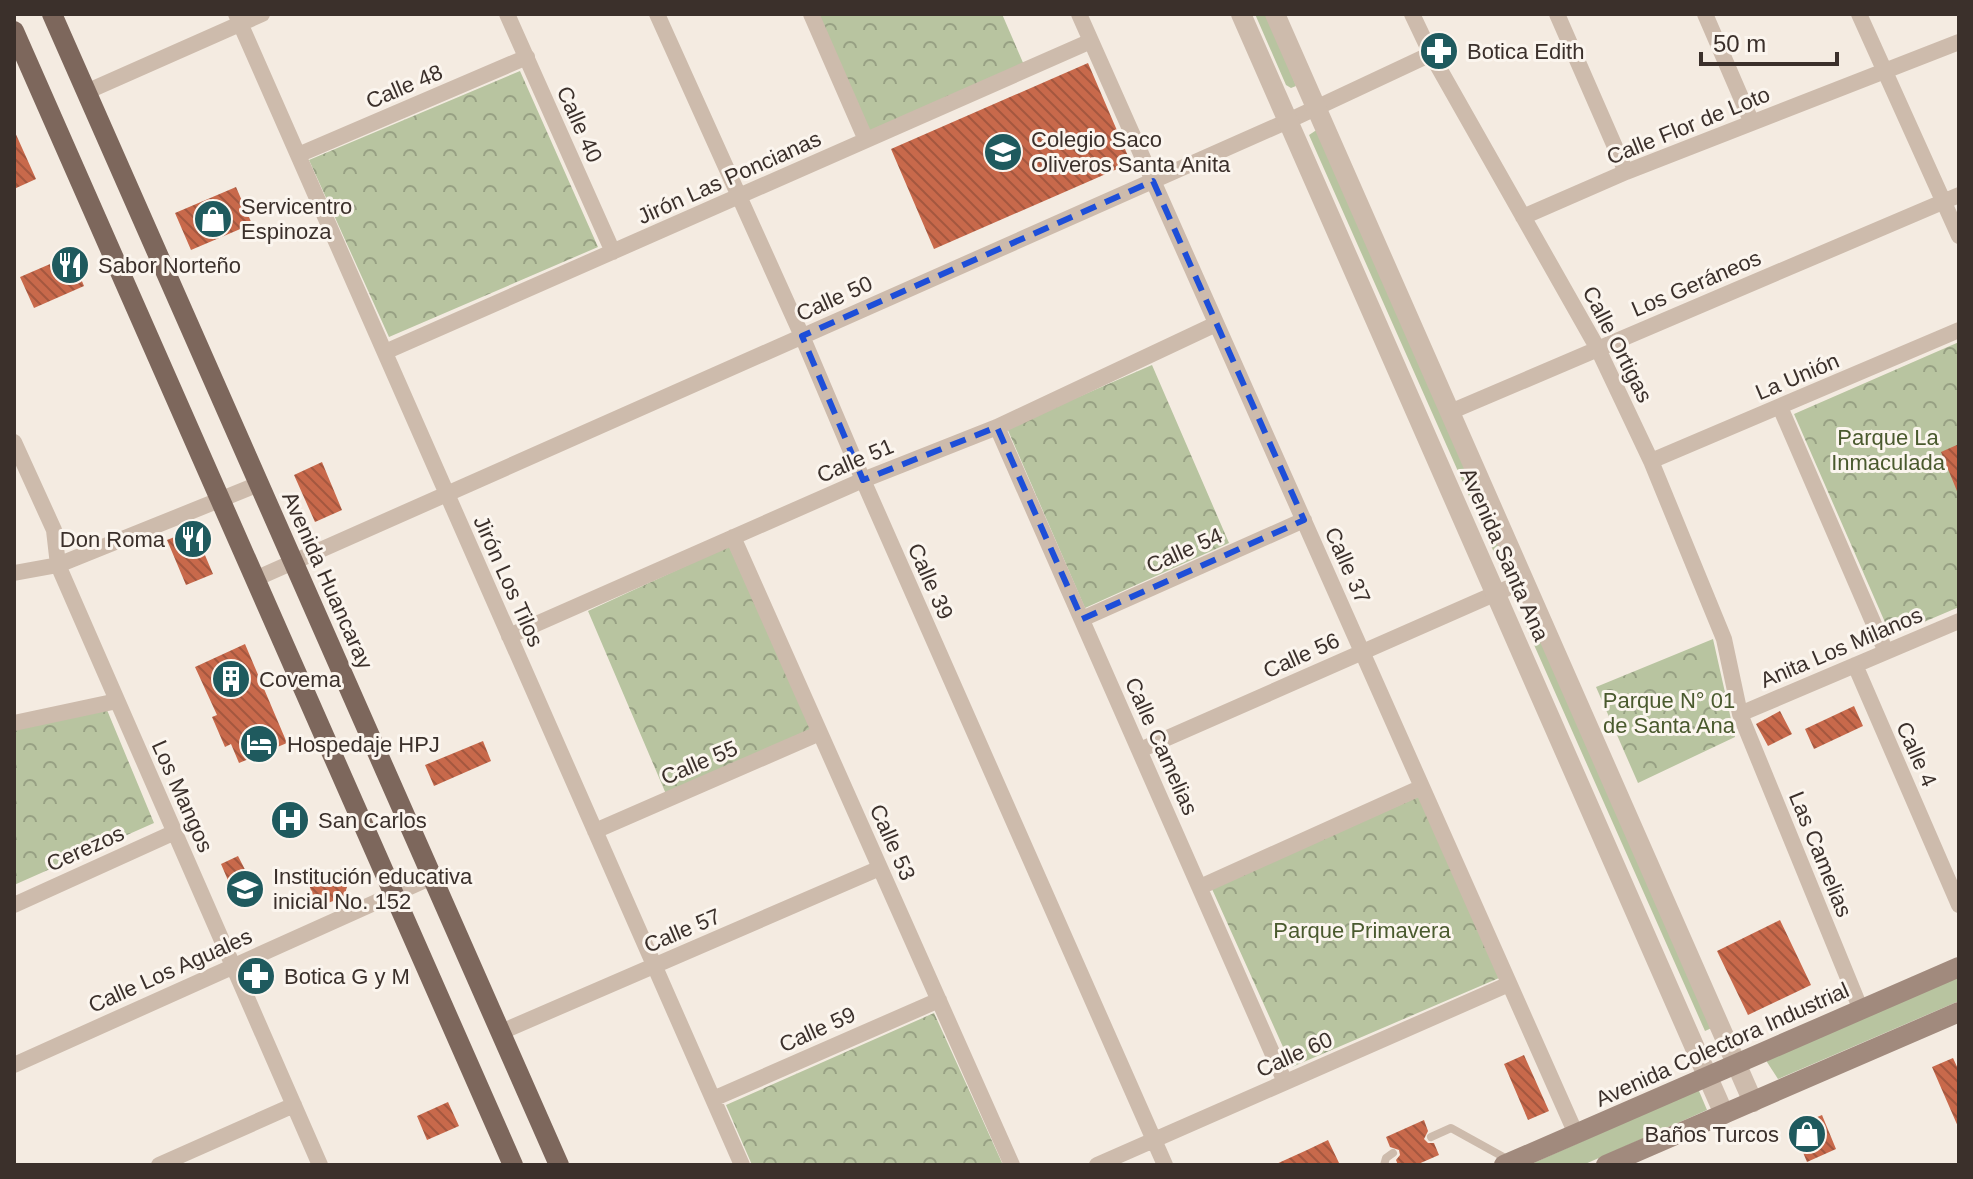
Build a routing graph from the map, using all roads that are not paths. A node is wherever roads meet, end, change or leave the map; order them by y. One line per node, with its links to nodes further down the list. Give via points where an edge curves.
1 (52, 14): 20 (main road, Avenida Huancaray)
2 (262, 14): 13 (street)
3 (507, 14): 18 (street, Calle 40)
4 (657, 14): 28 (street, Calle 39)
5 (811, 14): 24 (street)
6 (1079, 14): 15 (street, Calle 37)
7 (1241, 14): 22 (street, Avenida Santa Ana)
8 (1275, 14): 21 (street, Avenida Santa Ana)
9 (1412, 14): 17 (street, Calle Ortigas)
10 (1557, 14): 26 (street)
11 (1705, 14): 23 (street)
12 (1859, 14): 19 (street)
13 (238, 19): 20 (street); 25 (street, Jirón Los Tilos)
14 (14, 31): 46 (main road)
15 (1091, 41): 24 (street, Jirón Las Poncianas); 27 (street, Calle 37)
16 (1959, 42): 19 (street, Calle Flor de Loto)
17 (1431, 54): 21 (street, Calle 50); 30 (street, Calle Ortigas)
18 (527, 57): 25 (street, Calle 48); 32 (street, Calle 40)
19 (1885, 71): 23 (street, Calle Flor de Loto); 29 (street)
20 (86, 92): 44 (main road, Avenida Huancaray)
21 (1316, 108): 22 (street, Calle 50); 39 (street, Avenida Santa Ana)
22 (1288, 121): 27 (street, Calle 50); 54 (street, Avenida Santa Ana)
23 (1752, 123): 26 (street, Calle Flor de Loto)
24 (866, 140): 28 (street, Jirón Las Poncianas)
25 (298, 155): 37 (street, Jirón Los Tilos)
26 (1626, 172): 30 (street, Calle Flor de Loto)
27 (1153, 181): 33 (street, Calle 37); 35 (street, Calle 50)
28 (738, 197): 32 (street, Jirón Las Poncianas); 35 (street, Calle 39)
29 (1951, 198): 31 (street); 36 (street, Los Geráneos)
30 (1523, 217): 36 (street, Calle Ortigas)
31 (1959, 236)
32 (613, 252): 37 (street, Jirón Las Poncianas)
33 (1216, 324): 40 (street, Calle 51); 47 (street, Calle 37)
34 (1959, 330): 38 (street, La Unión)
35 (802, 336): 43 (street, Calle 39); 45 (street, Calle 50)
36 (1598, 349): 39 (street, Los Geráneos); 42 (street, Calle Ortigas)
37 (385, 352): 45 (street, Jirón Los Tilos)
38 (1780, 407): 42 (street, La Unión); 58 (street)
39 (1450, 412): 53 (street, Avenida Santa Ana)
40 (997, 427): 43 (street, Calle 51); 55 (street, Calle Camelias)
41 (14, 442): 50 (street, Los Mangos, via 54,530)
42 (1651, 461): 62 (street, Calle Ortigas, via 1724,639)
43 (863, 480): 48 (street, Calle 51); 93 (street, Calle 39)
44 (259, 484): 46 (street); 49 (main road, Avenida Huancaray)
45 (447, 494): 49 (street, Calle 50); 57 (street, Jirón Los Tilos)
46 (220, 500): 50 (street); 52 (main road)
47 (1304, 520): 55 (street, Calle 54); 59 (street, Calle 37)
48 (733, 537): 57 (street, Calle 51); 64 (street, Calle 53)
49 (294, 563): 52 (street, Calle 50); 70 (main road, Avenida Huancaray)
50 (58, 565): 51 (street); 61 (street, Los Mangos)
51 (14, 573)
52 (255, 579): 72 (main road)
53 (1524, 581): 54 (street, Calle 56); 83 (street, Avenida Santa Ana)
54 (1496, 595): 59 (street, Calle 56); 85 (street, Avenida Santa Ana)
55 (1082, 619): 65 (street, Calle Camelias)
56 (1959, 621): 58 (street, Anita Los Milanos)
57 (509, 636): 67 (street, Jirón Los Tilos)
58 (1886, 652): 60 (street, Anita Los Milanos)
59 (1362, 653): 65 (street, Calle 56); 66 (street, Calle 37)
60 (1855, 665): 62 (street, Anita Los Milanos); 74 (street, Calle 4)
61 (117, 701): 63 (street); 68 (street, Los Mangos)
62 (1740, 714): 80 (street, Las Camelias)
63 (14, 723)
64 (820, 733): 67 (street, Calle 55); 69 (street, Calle 53)
65 (1140, 750): 71 (street, Calle Camelias)
66 (1422, 787): 71 (street); 78 (street, Calle 37)
67 (595, 831): 76 (street, Jirón Los Tilos)
68 (175, 832): 73 (street, Cerezos); 75 (street, Los Mangos)
69 (880, 868): 76 (street, Calle 57); 79 (street, Calle 53)
70 (432, 877): 72 (street, Calle Los Aguales); 82 (main road, Avenida Huancaray)
71 (1200, 887): 86 (street, Calle Camelias)
72 (393, 894): 75 (street, Calle Los Aguales); 98 (main road)
73 (14, 905)
74 (1959, 905)
75 (233, 966): 84 (street, Calle Los Aguales); 89 (street, Los Mangos)
76 (655, 966): 82 (street, Calle 57); 87 (street, Jirón Los Tilos)
77 (1959, 967): 80 (main road, Avenida Colectora Industrial)
78 (1509, 984): 86 (street, Calle 60); 91 (street, Calle 37)
79 (939, 1000): 87 (street, Calle 59); 101 (street, Calle 53)
80 (1861, 1010): 83 (main road, Avenida Colectora Industrial)
81 (1959, 1012): 88 (main road)
82 (501, 1032): 99 (main road, Avenida Huancaray)
83 (1736, 1064): 85 (main road, Avenida Colectora Industrial); 88 (street, Avenida Santa Ana)
84 (14, 1065)
85 (1708, 1076): 90 (street, Avenida Santa Ana); 91 (main road, Avenida Colectora Industrial)
86 (1285, 1082): 93 (street, Calle 60)
87 (713, 1099): 100 (street, Jirón Los Tilos)
88 (1753, 1102): 90 (main road)
89 (294, 1105): 96 (street); 97 (street, Los Mangos)
90 (1724, 1114): 105 (main road)
91 (1576, 1134): 95 (main road, Avenida Colectora Industrial)
92 (1431, 1137): 95 (lane, via 1451,1128)
93 (1154, 1140): 102 (street, Calle 60); 103 (street, Calle 39)
94 (1393, 1153): 104 (lane)
95 (1508, 1163)
96 (159, 1165)
97 (320, 1165)
98 (513, 1165)
99 (559, 1165)
100 (742, 1165)
101 (1012, 1165)
102 (1097, 1165)
103 (1165, 1165)
104 (1384, 1165)
105 (1606, 1165)

